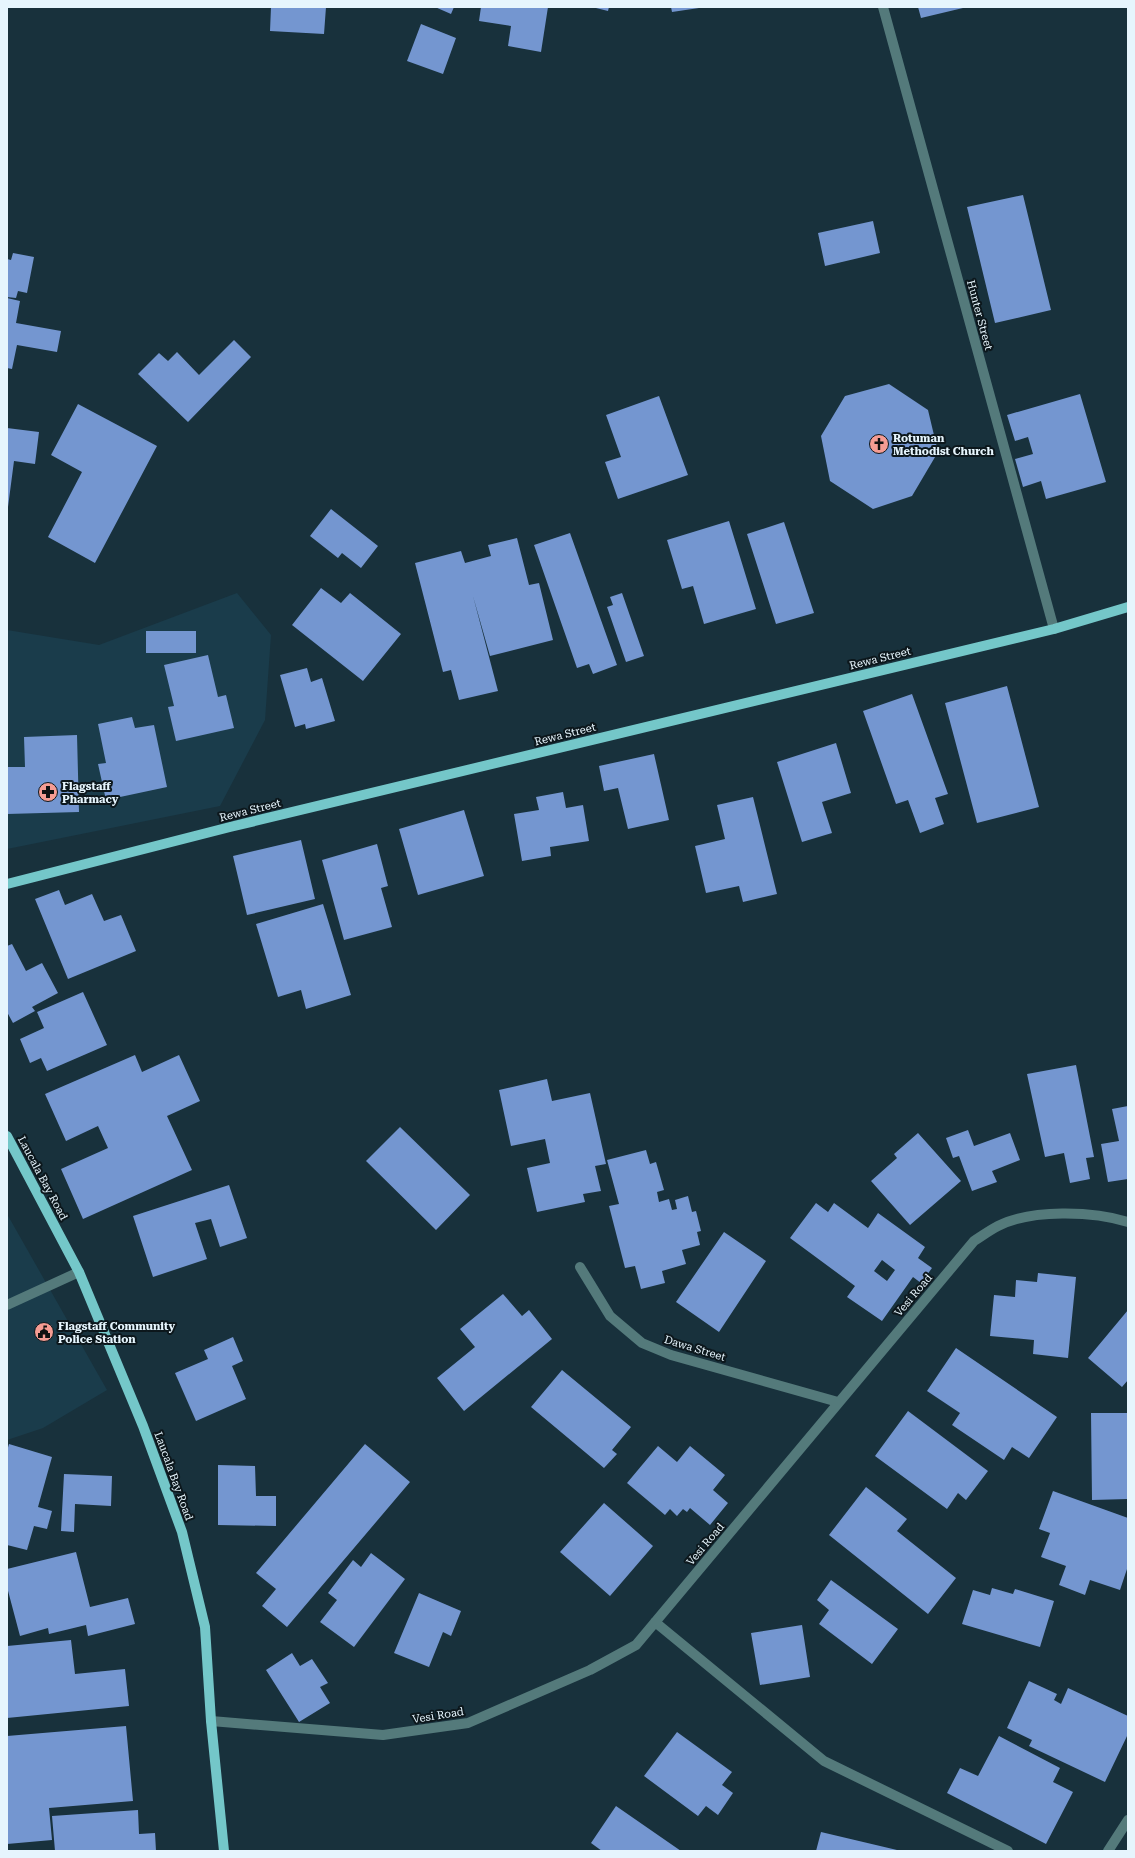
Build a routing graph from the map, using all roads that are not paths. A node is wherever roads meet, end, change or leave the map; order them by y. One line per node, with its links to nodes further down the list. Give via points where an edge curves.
1 (884, 7): 3 (street, Hunter Street)
2 (1128, 608): 3 (main road, Rewa Street)
3 (1054, 629): 4 (main road, Rewa Street, via 245,823)
4 (7, 884)
5 (7, 1136): 8 (main road, Laucala Bay Road)
6 (1128, 1222): 10 (street, Vesi Road, via 1115,1218 1066,1213 1026,1217 998,1226 974,1241)
7 (580, 1267): 10 (street, Dawa Street, via 610,1316 642,1343 671,1355)
8 (79, 1272): 9 (street); 12 (main road, Laucala Bay Road, via 143,1426 182,1532 205,1627)
9 (7, 1305)
10 (838, 1402): 11 (street, Vesi Road)
11 (656, 1622): 12 (street, Vesi Road, via 636,1644 590,1670 468,1723 383,1735); 15 (street, via 824,1761)
12 (211, 1721): 14 (main road, Laucala Bay Road)
13 (1128, 1820): 16 (street)
14 (224, 1851)
15 (1008, 1851)
16 (1108, 1851)

